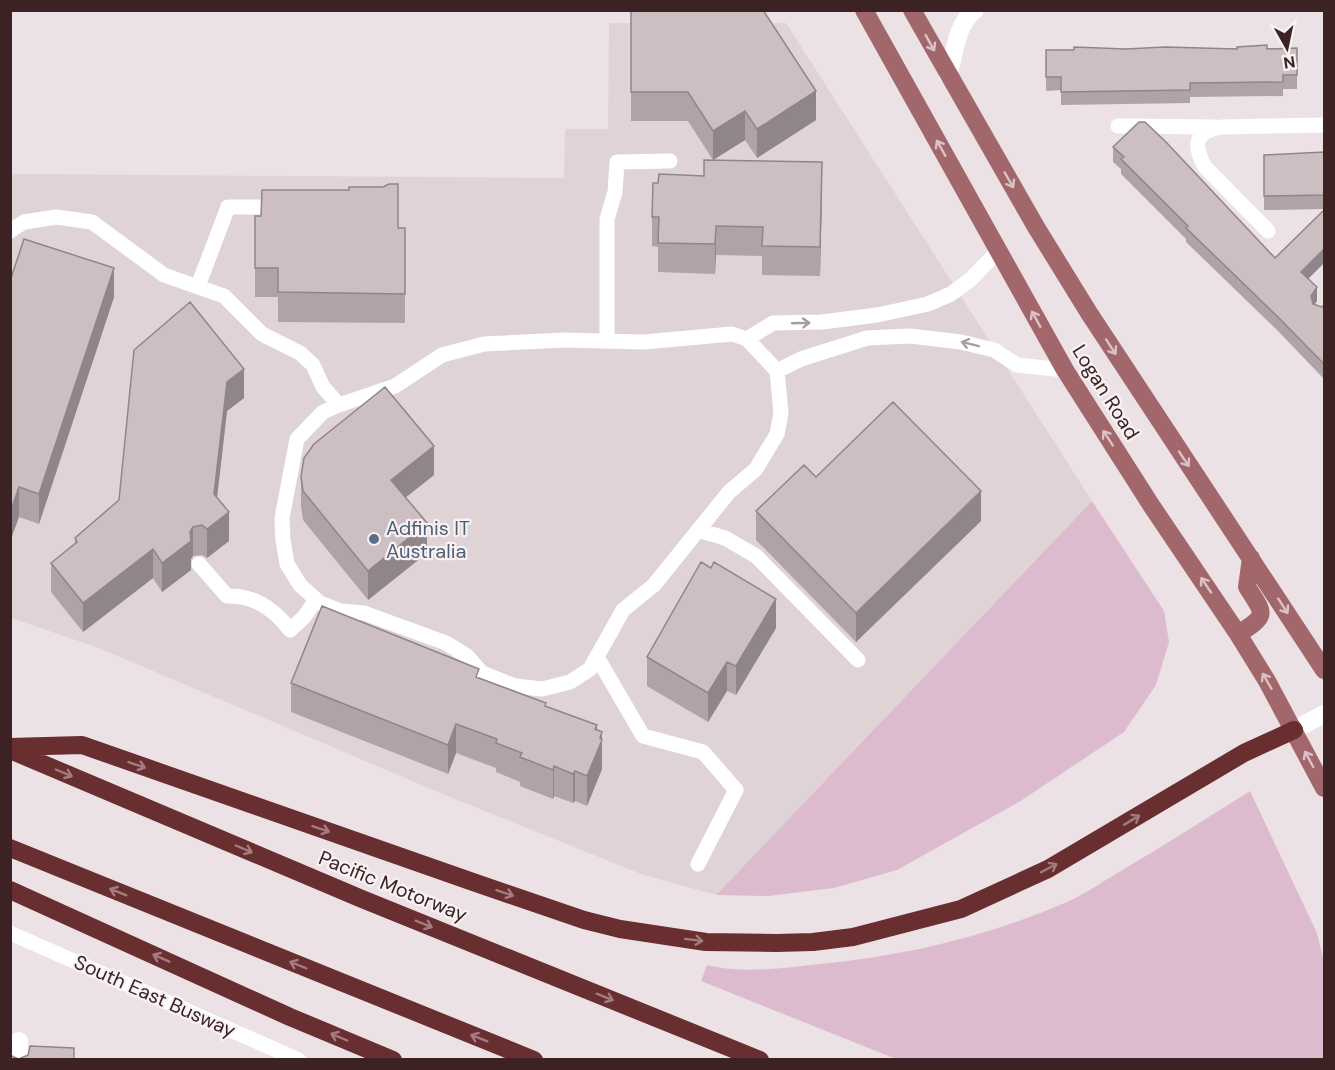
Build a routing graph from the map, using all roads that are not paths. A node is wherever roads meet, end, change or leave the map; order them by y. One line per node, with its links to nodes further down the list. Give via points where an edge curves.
1 (864, 10): 12 (main road, Logan Road, one-way to 1)
2 (912, 10): 4 (main road, Logan Road, one-way to 4)
3 (975, 10): 4 (street, via 960,30)
4 (948, 75): 20 (main road, Logan Road, one-way to 20, via 1089,313)
5 (1324, 125): 7 (lane)
6 (1118, 126): 7 (lane)
7 (1221, 127): 11 (lane, via 1199,136 1198,155)
8 (670, 161): 15 (lane, via 617,162 615,192 607,219)
9 (300, 207): 13 (lane, via 228,207)
10 (10, 231): 13 (lane, via 24,222 56,217 92,222 164,275)
11 (1268, 231)
12 (998, 251): 14 (lane, one-way to 12, via 773,323 822,322 928,304 971,279); 16 (main road, Logan Road, one-way to 12)
13 (198, 286): 18 (lane, via 224,296 262,334 300,353 313,365 323,387)
14 (747, 339): 15 (lane, via 732,334 644,342); 17 (lane)
15 (606, 341): 18 (lane, via 484,344 442,355 395,386)
16 (1065, 370): 17 (lane, one-way to 17, via 1017,365 994,350 910,336 867,338 801,359); 23 (main road, Logan Road, one-way to 16)
17 (777, 371): 19 (lane, via 781,413 777,434 756,470 729,492)
18 (339, 405): 22 (lane, via 323,412 297,439 282,518 287,564 300,585)
19 (698, 530): 24 (lane, via 654,585 623,610); 25 (lane, via 725,538 756,556)
20 (1251, 558): 23 (main road, via 1247,587 1261,615); 26 (main road, Logan Road, one-way to 26)
21 (199, 564): 22 (lane, via 227,596 263,603 290,630)
22 (316, 600): 24 (lane, via 446,643 467,656 482,673 514,686 542,689 570,682 590,669)
23 (1238, 634): 28 (main road, Logan Road, one-way to 23)
24 (597, 657): 32 (lane, via 643,736 703,752 736,790)
25 (858, 660)
26 (1324, 670)
27 (1324, 714): 28 (street)
28 (1294, 730): 29 (highway, one-way to 28, via 82,746 620,930 706,942 776,944 853,937 971,905 1056,864 1244,753); 30 (main road, Logan Road, one-way to 28)
29 (10, 749): 38 (highway, Pacific Motorway, one-way to 38, via 351,894)
30 (1324, 788)
31 (10, 848): 37 (highway, one-way to 31)
32 (698, 864)
33 (10, 890): 36 (highway, one-way to 33, via 290,1017)
34 (10, 933): 35 (lane, South East Busway)
35 (299, 1059)
36 (393, 1059)
37 (534, 1059)
38 (760, 1059)

